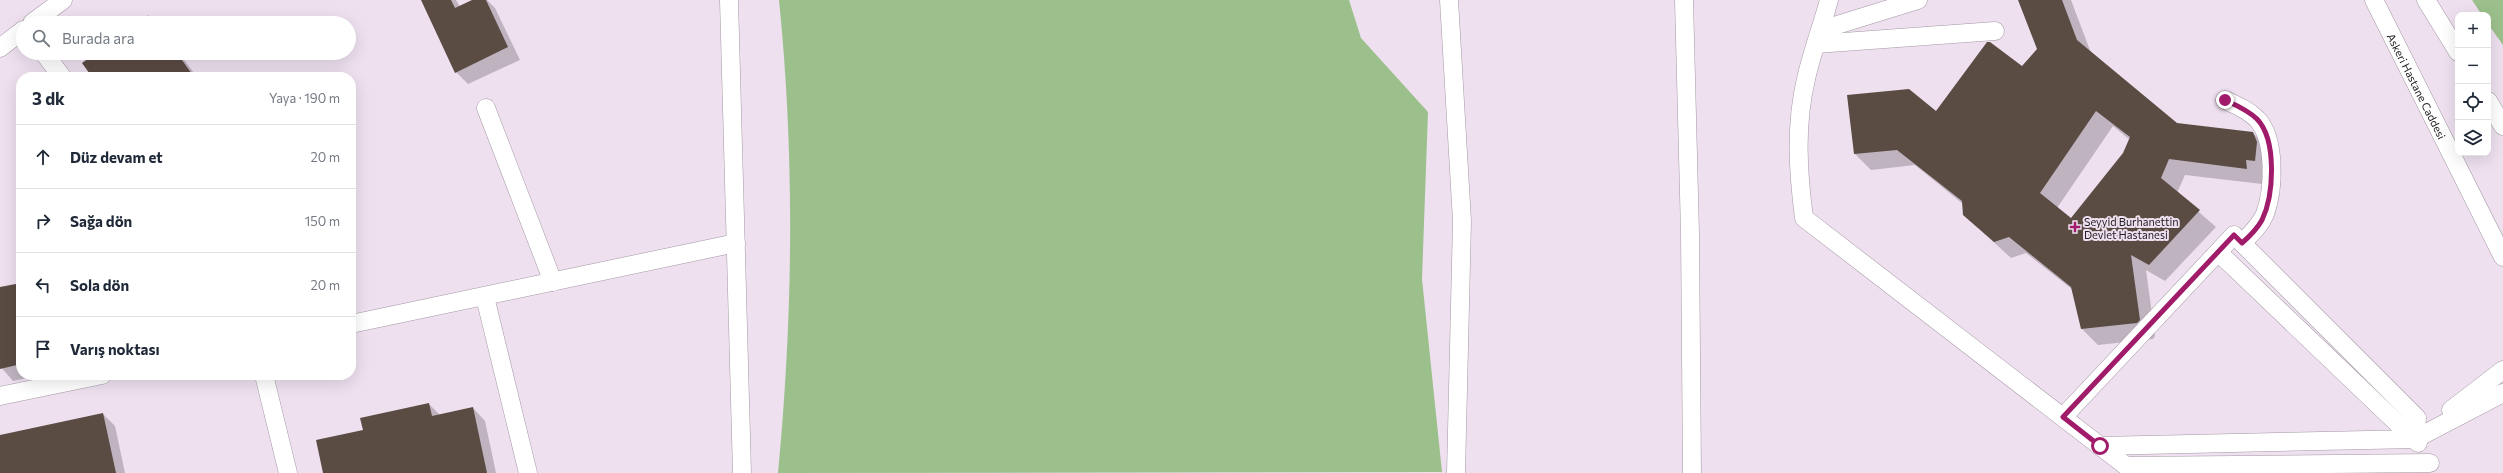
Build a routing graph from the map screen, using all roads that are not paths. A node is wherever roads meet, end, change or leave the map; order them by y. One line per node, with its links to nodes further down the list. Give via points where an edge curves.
1 (63, 0): 9 (street)
2 (729, 0): 21 (street)
3 (1449, 0): 40 (street, via 1462,221)
4 (1684, 0): 41 (street, via 1690,225)
5 (1829, 0): 12 (street)
6 (1918, 0): 12 (street)
7 (2374, 0): 24 (street, Askeri Hastane Caddesi)
8 (2426, 0): 14 (street)
9 (41, 16)
10 (1995, 31): 12 (street)
11 (16, 35): 13 (street)
12 (1818, 37): 33 (street, via 1806,79 1799,129 1798,159 1804,218)
13 (0, 48)
14 (2456, 48)
15 (49, 60): 16 (street)
16 (58, 72)
17 (2225, 100): 22 (street, via 2257,119 2266,134 2271,158 2265,214 2257,228)
18 (2491, 107): 20 (street)
19 (486, 108): 25 (street)
20 (2503, 126)
21 (736, 243): 25 (street); 39 (street)
22 (2242, 243): 23 (street, via 2234,235); 34 (street, via 2417,418)
23 (2218, 252): 33 (street); 34 (street)
24 (2503, 257)
25 (553, 282): 26 (street)
26 (485, 297): 27 (street); 38 (street)
27 (356, 323)
28 (2503, 370): 34 (street)
29 (78, 380): 32 (street)
30 (265, 380): 37 (street)
31 (2503, 393): 34 (street)
32 (0, 396)
33 (2063, 417): 35 (street)
34 (2415, 439): 35 (street); 36 (street)
35 (2100, 446): 36 (street, via 2126,466)
36 (2432, 468)
37 (288, 473)
38 (528, 473)
39 (742, 473)
40 (1456, 473)
41 (1692, 473)

